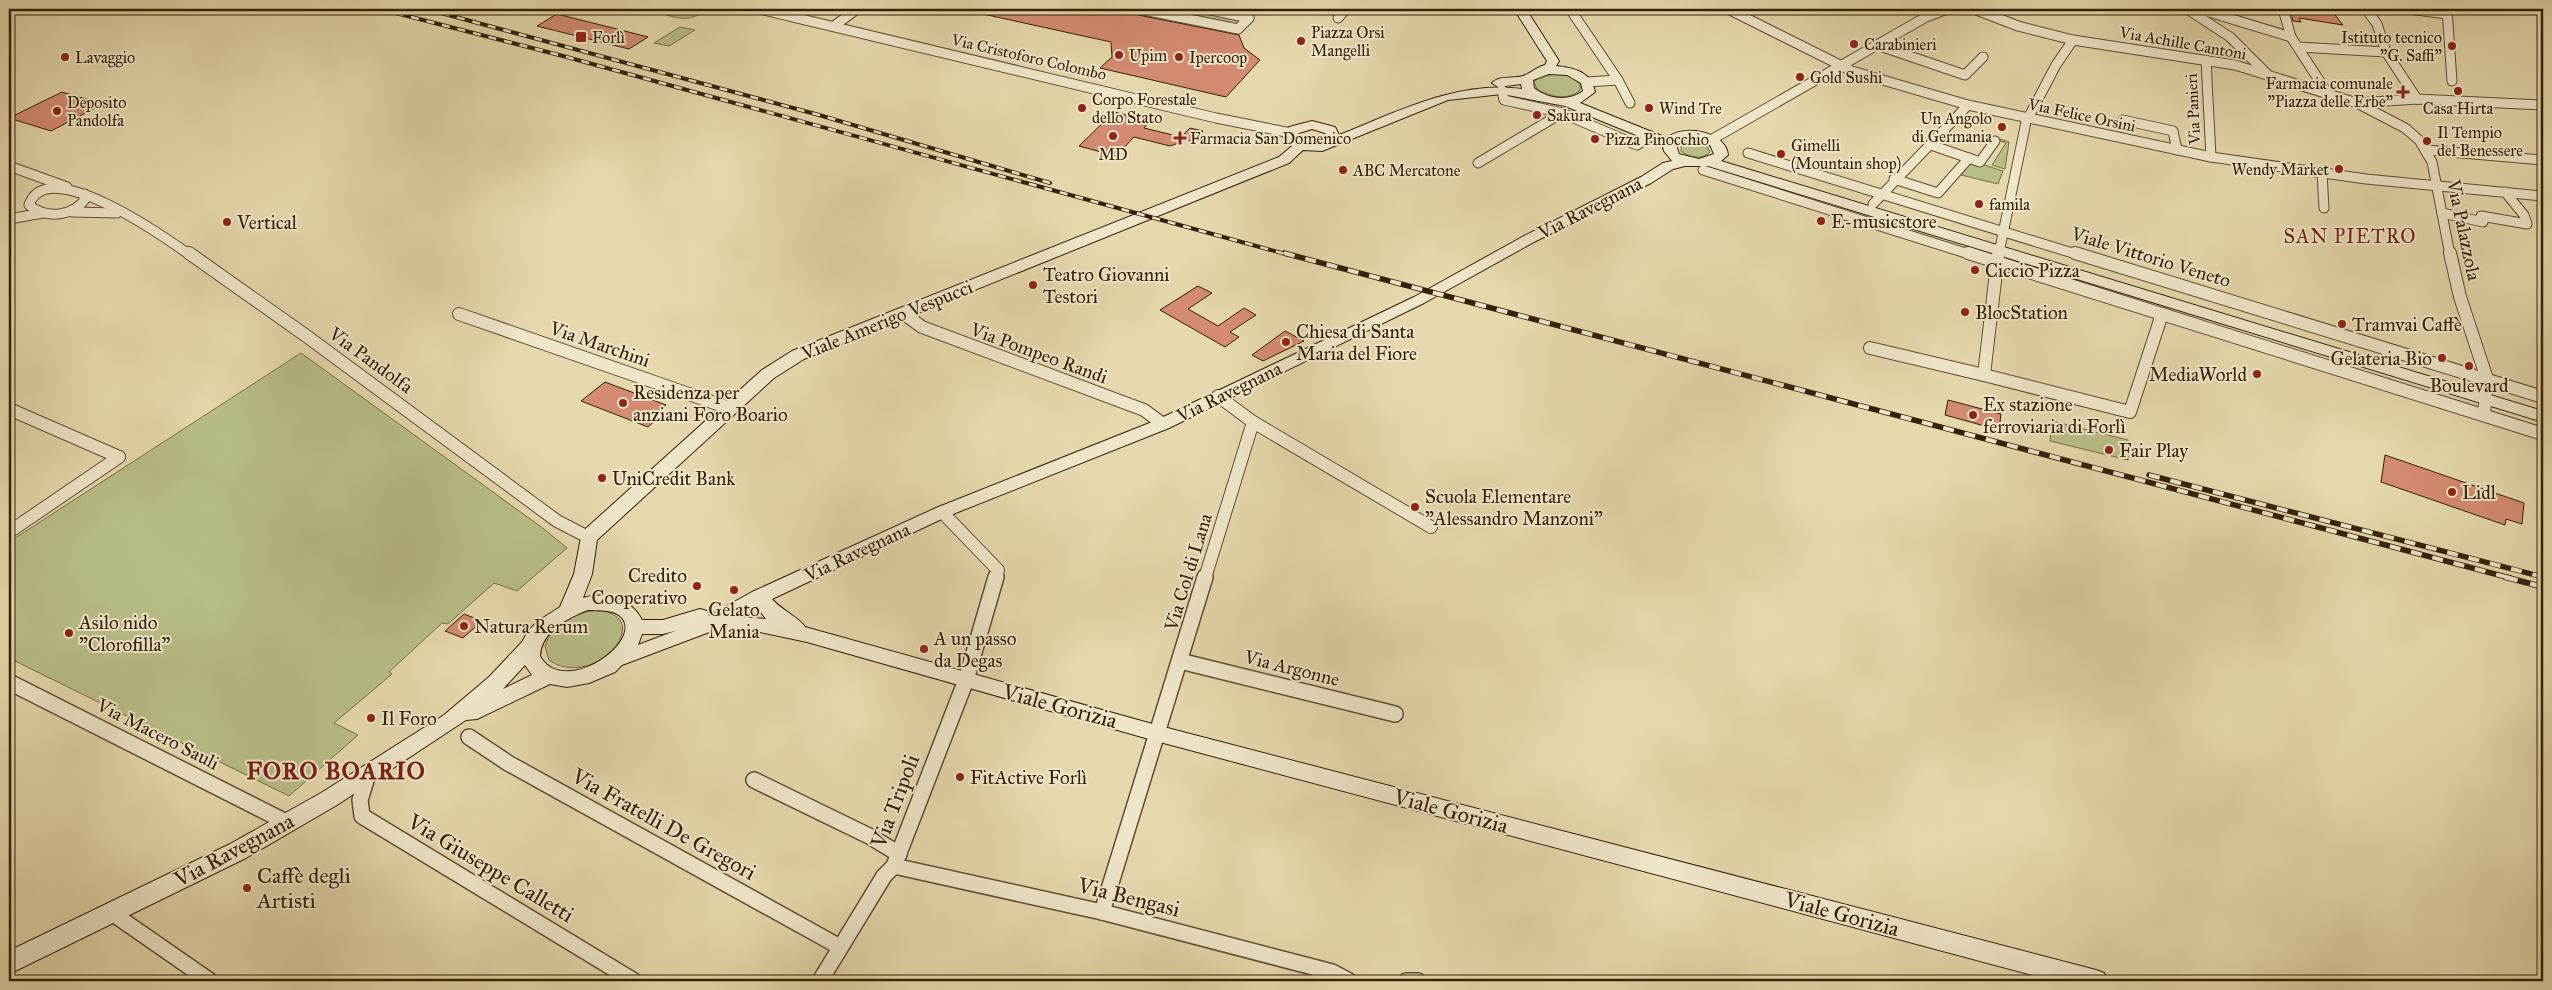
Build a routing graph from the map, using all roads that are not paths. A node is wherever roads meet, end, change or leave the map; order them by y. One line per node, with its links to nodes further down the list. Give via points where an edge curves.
1 (627, 9): 2 (street)
2 (642, 9)
3 (759, 9): 22 (street, Via Cristoforo Colombo)
4 (858, 9): 22 (street)
5 (1139, 9): 19 (street)
6 (1206, 9): 19 (street, via 1249,18 1238,29)
7 (1346, 9): 21 (street)
8 (1520, 9): 26 (main road)
9 (1527, 9): 36 (main road)
10 (1570, 9): 34 (street)
11 (1728, 9): 31 (street, Via Felice Orsini)
12 (1947, 9): 25 (street)
13 (1974, 9): 24 (street, Via Achille Cantoni, via 2018,26)
14 (2187, 9): 32 (street, via 2222,30 2249,52)
15 (2199, 9): 23 (street)
16 (2283, 9): 23 (street)
17 (2366, 9): 28 (street, via 2376,24)
18 (2408, 9): 20 (street)
19 (1157, 10)
20 (2447, 11): 35 (street)
21 (1338, 18)
22 (834, 26): 49 (street, Via Cristoforo Colombo, via 1216,118)
23 (2291, 37): 27 (street)
24 (2073, 40): 30 (street, Via Achille Cantoni); 47 (street)
25 (1877, 45): 29 (street, via 1966,75); 31 (street)
26 (1546, 46): 33 (main road, via 1553,61 1550,67); 37 (main road, via 1532,63)
27 (2299, 47): 28 (street); 39 (street)
28 (2386, 52): 41 (street)
29 (1983, 57)
30 (2206, 60): 32 (street, Via Achille Cantoni); 60 (street, Via Panieri)
31 (1841, 66): 45 (street, Via Felice Orsini); 52 (street)
32 (2267, 74): 39 (street, Via Achille Cantoni)
33 (1531, 76): 36 (main road, via 1557,70); 37 (main road); 40 (main road, via 1528,89)
34 (1618, 80): 36 (street); 42 (street)
35 (2452, 81)
36 (1585, 83): 46 (main road, via 1582,97); 51 (main road, via 1606,106 1635,121)
37 (1488, 85): 50 (main road, via 1444,93 1358,128)
38 (1502, 90): 40 (main road); 46 (street, via 1504,100); 50 (main road, via 1446,97 1362,132)
39 (2328, 94): 43 (street, Via Achille Cantoni)
40 (1535, 95): 46 (main road)
41 (2417, 98): 43 (street); 44 (street)
42 (1630, 103)
43 (2358, 103): 58 (street, Via Palazzola, via 2405,128)
44 (2543, 105)
45 (1968, 106): 47 (street, Via Felice Orsini); 55 (street)
46 (1563, 107): 54 (main road); 65 (street)
47 (2028, 119): 57 (street, Via Felice Orsini); 84 (street)
48 (2123, 120): 57 (street, via 2172,130)
49 (1292, 133): 50 (main road, via 1299,127 1312,125); 56 (main road, via 1292,140)
50 (1331, 135): 56 (main road, via 1317,148)
51 (1681, 136): 52 (main road); 54 (main road)
52 (1711, 140): 64 (main road, via 1720,147)
53 (1995, 141): 61 (street, via 1980,162)
54 (1669, 144): 63 (main road, via 1670,152)
55 (1931, 145): 61 (street); 69 (street)
56 (1300, 146): 87 (main road, Viale Amerigo Vespucci, via 1284,160 1134,218)
57 (2178, 150): 60 (street, Via Felice Orsini)
58 (2427, 150): 62 (street); 70 (street, Via Palazzola)
59 (1748, 154): 76 (street, Viale Vittorio Veneto)
60 (2211, 157): 68 (street, Via Felice Orsini)
61 (1969, 158): 69 (street, via 1938,194)
62 (2543, 160)
63 (1687, 161): 64 (main road); 92 (main road, Via Ravegnana, via 1668,166 1419,300)
64 (1711, 162): 76 (main road, Viale Vittorio Veneto); 76 (main road, Viale Vittorio Veneto, via 1786,191)
65 (1478, 163)
66 (9, 166): 67 (street, Via Pandolfa)
67 (29, 173): 71 (street, Via Pandolfa); 75 (street, via 36,182)
68 (2322, 173): 70 (street, Via Felice Orsini); 77 (street)
69 (1894, 179): 76 (street)
70 (2435, 186): 72 (street, Via Felice Orsini); 79 (street, Via Palazzola)
71 (72, 189): 73 (street, Via Pandolfa); 75 (street, Via Pandolfa, via 48,190)
72 (2505, 192): 74 (street, Via Felice Orsini); 79 (street, via 2527,224 2481,216 2483,222)
73 (85, 194): 81 (street, via 84,203); 82 (street, Via Pandolfa)
74 (2543, 196)
75 (31, 200): 78 (street, Via Pandolfa); 80 (street, via 29,205 34,211)
76 (1871, 207): 84 (street, Viale Vittorio Veneto); 85 (main road, Viale Vittorio Veneto)
77 (2324, 208)
78 (9, 212)
79 (2442, 212): 91 (street, Via Palazzola, via 2460,297)
80 (44, 213): 81 (street, Via Pandolfa); 83 (street, Via Pandolfa)
81 (64, 213): 82 (street, Via Pandolfa)
82 (130, 215): 104 (street, Via Pandolfa, via 305,335 557,521)
83 (9, 219)
84 (2004, 233): 85 (street); 91 (street, Viale Vittorio Veneto)
85 (1999, 253): 88 (street, Viale Vittorio Veneto); 90 (street); 94 (main road, Viale Vittorio Veneto, via 2046,264)
86 (459, 314): 95 (street, Via Marchini)
87 (904, 314): 95 (main road, Viale Amerigo Vespucci, via 798,355 768,374); 99 (street, Via Pompeo Randi, via 922,328 1144,410)
88 (2162, 314): 90 (street, via 2130,412); 94 (street, Viale Vittorio Veneto)
89 (1870, 348): 90 (street)
90 (1984, 376)
91 (2487, 379): 93 (street, Viale Vittorio Veneto); 94 (street, Via Palazzola)
92 (1218, 396): 98 (street); 99 (main road, Via Ravegnana)
93 (2543, 397)
94 (2484, 407): 97 (main road, Viale Vittorio Veneto); 100 (street, Viale Vittorio Veneto)
95 (729, 408): 104 (main road, Viale Amerigo Vespucci)
96 (9, 409): 103 (street, via 119,456)
97 (2543, 417)
98 (1253, 422): 102 (street); 112 (street, Via Col di Lana)
99 (1163, 424): 101 (main road, Via Ravegnana)
100 (2543, 434)
101 (942, 512): 105 (main road, Via Ravegnana); 114 (street, Via Tripoli, via 998,570)
102 (1431, 527)
103 (9, 532)
104 (588, 537): 106 (main road, via 584,574)
105 (759, 597): 107 (main road, Via Ravegnana); 108 (main road, Via Ravegnana, via 663,627); 109 (main road, Viale Gorizia, via 773,614)
106 (568, 610): 108 (main road, via 588,604 610,604 628,612); 110 (main road, via 543,627)
107 (711, 624): 109 (main road, Viale Gorizia, via 760,625); 111 (main road, Via Ravegnana)
108 (635, 627): 111 (main road, via 630,643)
109 (807, 635): 114 (main road, Viale Gorizia)
110 (532, 645): 113 (main road, via 533,664); 117 (main road, Via Ravegnana, via 496,683)
111 (618, 659): 113 (main road, via 584,677 560,679)
112 (1180, 661): 116 (street, Via Argonne); 118 (street, Via Col di Lana)
113 (549, 676): 117 (main road, Via Ravegnana)
114 (966, 680): 118 (main road, Viale Gorizia); 123 (street, Via Tripoli)
115 (9, 682): 122 (street, Via Macero Sauli)
116 (1395, 714)
117 (451, 721): 120 (main road, Via Ravegnana)
118 (1156, 733): 124 (street, Via Col di Lana); 134 (main road, Viale Gorizia)
119 (469, 737): 126 (street, Via Fratelli De Gregori, via 508,763)
120 (368, 774): 122 (main road, Via Ravegnana); 129 (street, Via Giuseppe Calletti, via 358,807 362,816)
121 (754, 780): 123 (street, Via Bengasi, via 871,837)
122 (288, 823): 125 (main road, Via Ravegnana)
123 (897, 860): 124 (street, Via Bengasi); 126 (street, Via Tripoli)
124 (1102, 912): 131 (street, Via Bengasi, via 1332,972)
125 (112, 913): 127 (main road, Via Ravegnana); 128 (street)
126 (840, 947): 130 (street, Via Tripoli)
127 (9, 964)
128 (210, 981)
129 (634, 981)
130 (820, 981)
131 (1349, 981)
132 (1406, 981): 133 (street)
133 (1418, 981)
134 (2096, 981)

